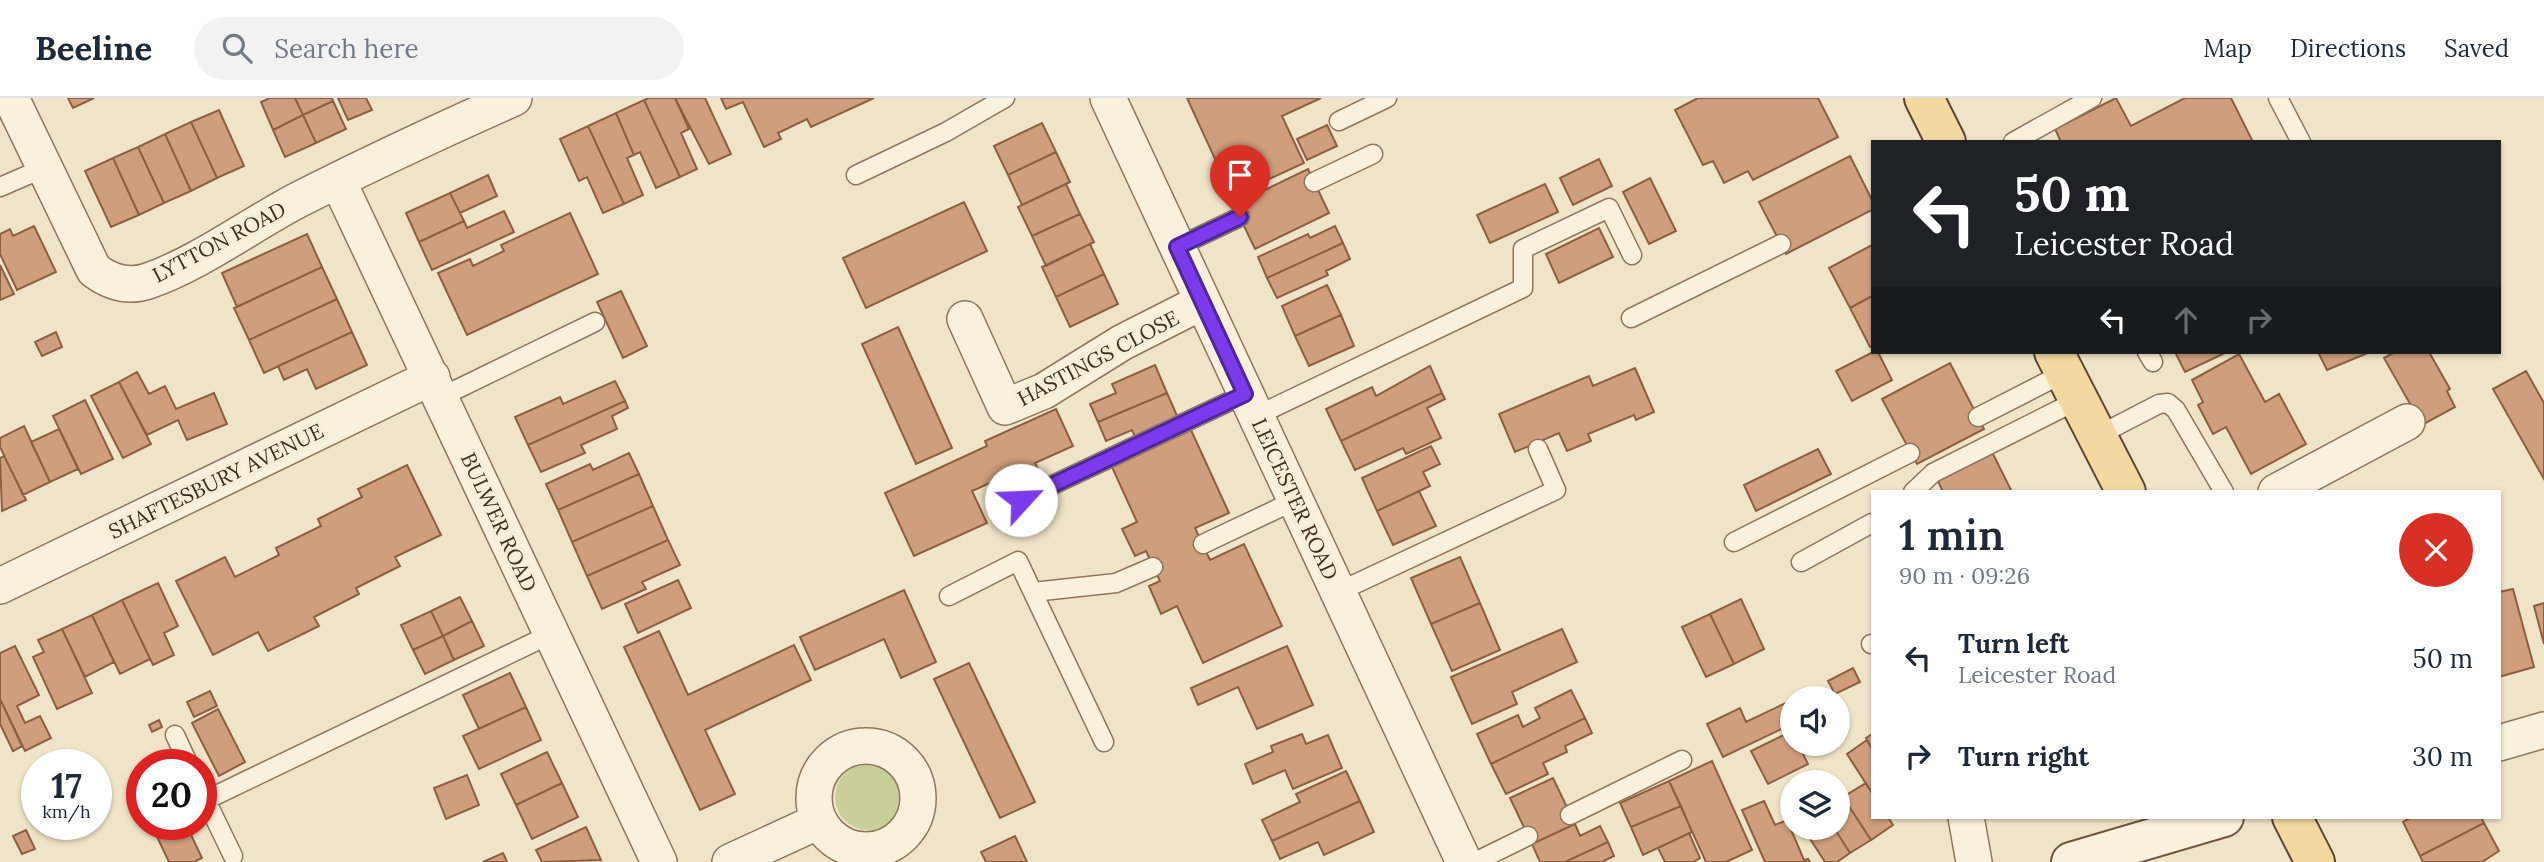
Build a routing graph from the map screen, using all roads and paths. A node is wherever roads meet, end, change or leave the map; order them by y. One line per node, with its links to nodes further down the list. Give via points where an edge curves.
1 (11, 98): 14 (street, LYTTON ROAD)
2 (1005, 98): 15 (lane)
3 (1108, 98): 21 (street, LEICESTER ROAD)
4 (1387, 98): 9 (lane)
5 (1924, 98): 11 (main road)
6 (2092, 98): 10 (lane)
7 (2278, 98): 12 (lane)
8 (504, 100): 17 (street, LYTTON ROAD)
9 (1339, 121)
10 (2036, 135)
11 (1945, 140)
12 (2300, 140)
13 (1373, 154): 16 (lane)
14 (44, 168): 17 (street, LYTTON ROAD, via 94,270 108,281 129,284 148,281 298,200); 18 (lane)
15 (856, 175)
16 (1314, 182)
17 (339, 183): 28 (street, BULWER ROAD)
18 (0, 187)
19 (1240, 217): 21 (lane)
20 (1781, 244): 24 (lane)
21 (1177, 247): 23 (street, LEICESTER ROAD)
22 (1632, 255): 29 (lane, via 1609,208 1523,249 1523,288)
23 (1202, 302): 25 (street, HASTINGS CLOSE, via 1123,342 1044,391 1005,407); 29 (street, LEICESTER ROAD)
24 (1631, 318)
25 (965, 319)
26 (595, 322): 28 (lane)
27 (2066, 375): 30 (lane); 32 (main road); 35 (lane)
28 (437, 387): 46 (street, SHAFTESBURY AVENUE); 50 (street, BULWER ROAD)
29 (1251, 405): 39 (lane); 40 (street, LEICESTER ROAD)
30 (1978, 417)
31 (2407, 422): 38 (street)
32 (2097, 436): 36 (main road); 37 (lane, via 2168,403)
33 (1538, 449): 48 (lane, via 1556,491)
34 (1910, 453): 42 (lane)
35 (1915, 490)
36 (2125, 490)
37 (2223, 490)
38 (2280, 490)
39 (1021, 500)
40 (1296, 500): 43 (lane); 48 (street, LEICESTER ROAD)
41 (1871, 524): 44 (lane)
42 (1734, 542)
43 (1203, 544)
44 (1801, 562)
45 (1153, 567): 47 (lane, via 1116,583)
46 (0, 586)
47 (1033, 592): 49 (lane, via 1018,561); 53 (lane)
48 (1339, 592): 68 (street, LEICESTER ROAD)
49 (949, 596)
50 (551, 634): 57 (lane); 66 (street, BULWER ROAD)
51 (2544, 730): 54 (street)
52 (175, 735): 55 (lane)
53 (1104, 742)
54 (2501, 742)
55 (182, 749)
56 (1682, 760): 58 (lane)
57 (217, 789)
58 (1570, 815)
59 (1966, 819): 70 (street)
60 (2217, 819): 71 (street)
61 (2293, 819): 72 (main road)
62 (819, 821): 67 (street)
63 (217, 822): 65 (lane)
64 (1528, 836): 69 (lane)
65 (233, 856)
66 (659, 862)
67 (730, 862)
68 (1464, 862)
69 (1475, 862)
70 (1974, 862)
71 (2071, 862)
72 (2315, 862)

